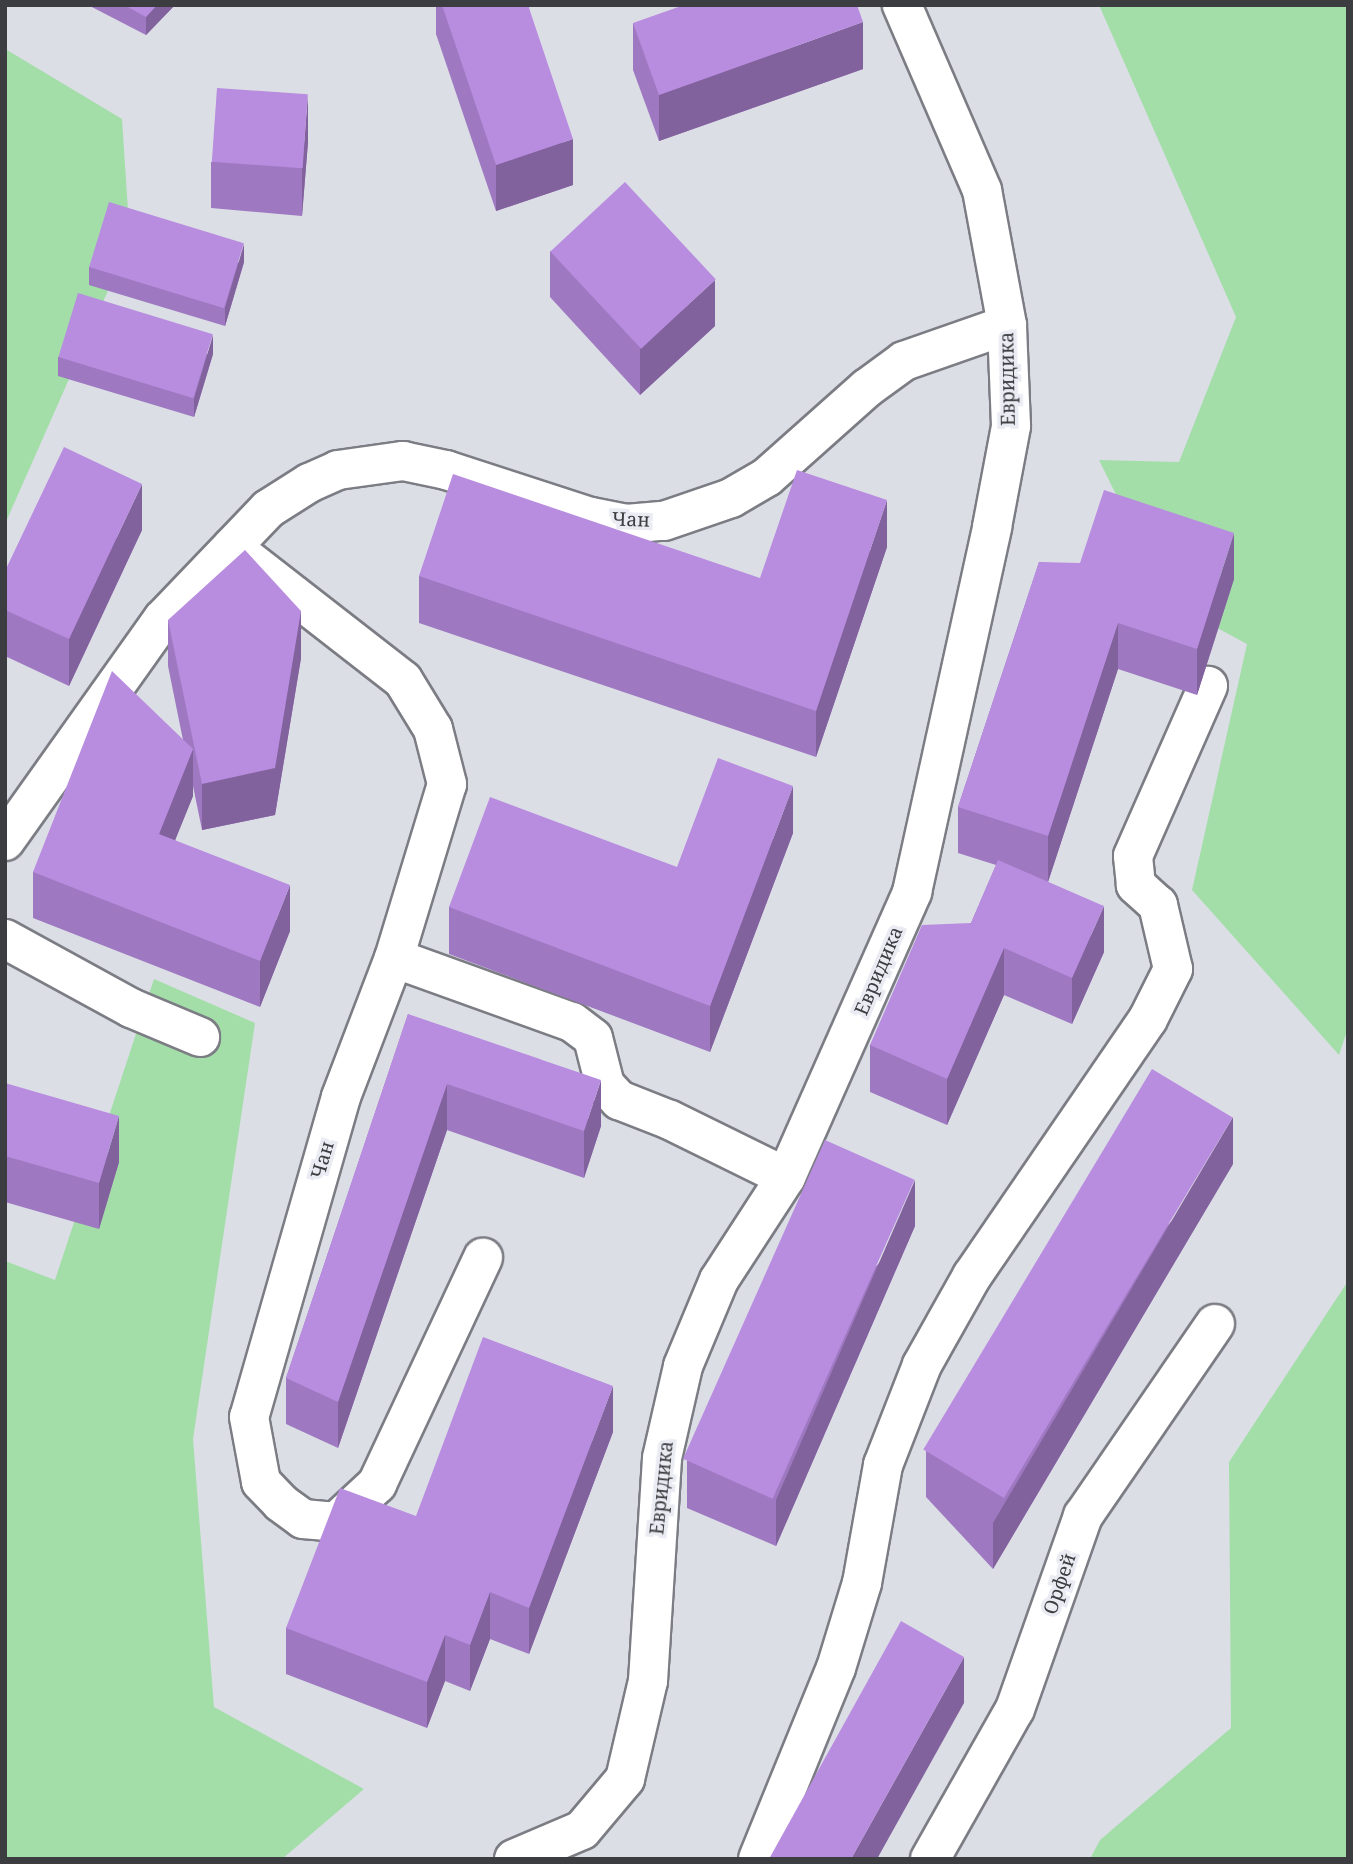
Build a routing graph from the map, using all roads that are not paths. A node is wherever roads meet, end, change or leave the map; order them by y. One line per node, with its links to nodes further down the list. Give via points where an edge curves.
1 (902, 5): 2 (street, Евридика, via 982,190)
2 (1007, 325): 3 (street, Чан, via 904,361 867,387 767,477 694,514 626,524 544,504 446,470 403,461 369,463 309,483 268,509); 9 (street, Евридика, via 1011,426 912,892)
3 (232, 547): 5 (street, Чан, via 163,620); 7 (street, Чан, via 403,680 433,729 447,784)
4 (1208, 686): 13 (street, via 1133,856 1136,885 1158,905 1173,969 1148,1019 972,1276 922,1366 883,1465 862,1583 836,1668)
5 (5, 841)
6 (5, 939): 8 (street, via 131,1008)
7 (394, 958): 9 (street, via 572,1022 593,1038 605,1085 619,1100); 10 (street, Чан, via 341,1097 249,1417 261,1482 281,1503 303,1518 336,1522 377,1484)
8 (200, 1037)
9 (786, 1177): 12 (street, Евридика, via 719,1280 683,1366 662,1458 648,1681 625,1779 582,1830)
10 (483, 1258)
11 (1215, 1324): 14 (street, Орфей, via 1083,1516 1015,1709)
12 (514, 1859)
13 (758, 1859)
14 (930, 1859)

